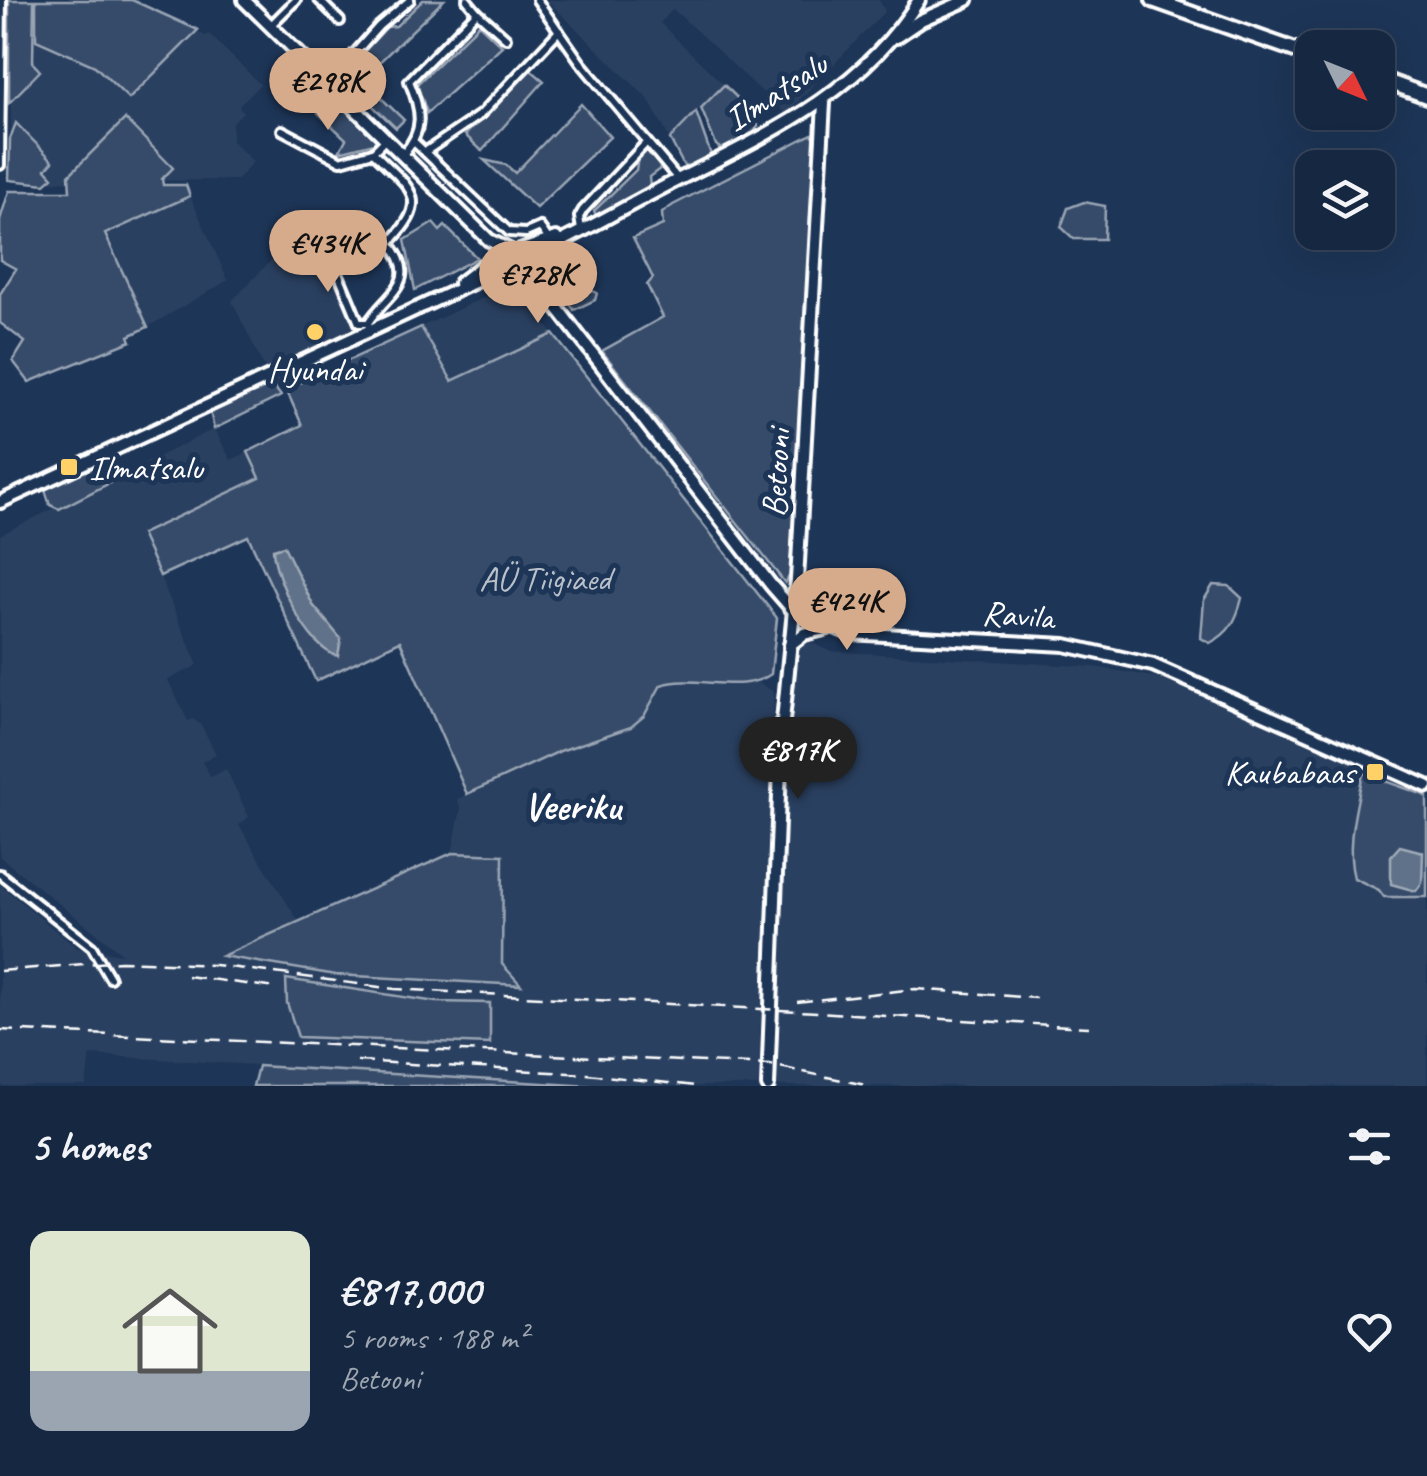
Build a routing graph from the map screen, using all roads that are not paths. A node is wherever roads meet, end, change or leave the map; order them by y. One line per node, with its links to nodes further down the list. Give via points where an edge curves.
1 (2, 0): 30 (street)
2 (244, 0): 13 (street, Ravila)
3 (296, 0): 13 (street)
4 (319, 0): 12 (street)
5 (410, 0): 18 (street)
6 (466, 0): 11 (street)
7 (537, 0): 14 (street)
8 (919, 0): 16 (street, Ilmatsalu)
9 (967, 0): 16 (street, Ilmatsalu)
10 (1153, 0): 17 (highway)
11 (478, 12): 15 (street); 24 (street, via 409,81 421,108)
12 (340, 21)
13 (271, 25): 18 (street, Ravila)
14 (559, 31): 25 (street); 27 (street, via 481,114)
15 (506, 38)
16 (887, 43): 21 (street, Ilmatsalu)
17 (1295, 50)
18 (329, 82): 23 (street, Ravila)
19 (1395, 84): 20 (highway)
20 (1427, 96)
21 (824, 103): 32 (street, Ilmatsalu); 44 (street, Betooni)
22 (282, 130): 26 (street, via 341,160)
23 (387, 138): 26 (street); 28 (street, Ravila)
24 (414, 142): 27 (street); 28 (street)
25 (647, 142): 32 (street); 34 (street, via 583,210)
26 (373, 152): 41 (street, via 410,188 414,201 411,221 389,243 402,265 397,292)
27 (425, 152): 29 (street)
28 (403, 154): 31 (street, Ravila)
29 (433, 161): 31 (street); 33 (street)
30 (0, 166)
31 (422, 172): 36 (street, Ravila)
32 (678, 180): 34 (street, Ilmatsalu)
33 (493, 217): 36 (street); 37 (street, via 515,234 540,227)
34 (581, 230): 37 (street, Ilmatsalu); 38 (street, Ilmatsalu)
35 (328, 232): 41 (street, via 359,322)
36 (485, 235): 38 (street, Ravila)
37 (550, 241): 38 (street, Ilmatsalu)
38 (505, 255): 39 (street); 39 (street); 40 (street, Ilmatsalu); 42 (street, Ravila)
39 (504, 272): 40 (street, Ilmatsalu); 42 (street, Ravila, via 532,287)
40 (439, 298): 41 (street, Ilmatsalu)
41 (369, 327): 43 (street, Ilmatsalu)
42 (587, 351): 44 (street, Ravila)
43 (0, 502)
44 (792, 609): 45 (street, Ravila); 46 (street, Betooni)
45 (828, 628): 46 (street); 47 (street, Ravila, via 1065,645 1153,664)
46 (789, 645): 50 (street, Betooni)
47 (1427, 786)
48 (0, 874): 49 (street, via 92,947)
49 (110, 978)
50 (768, 1086)

